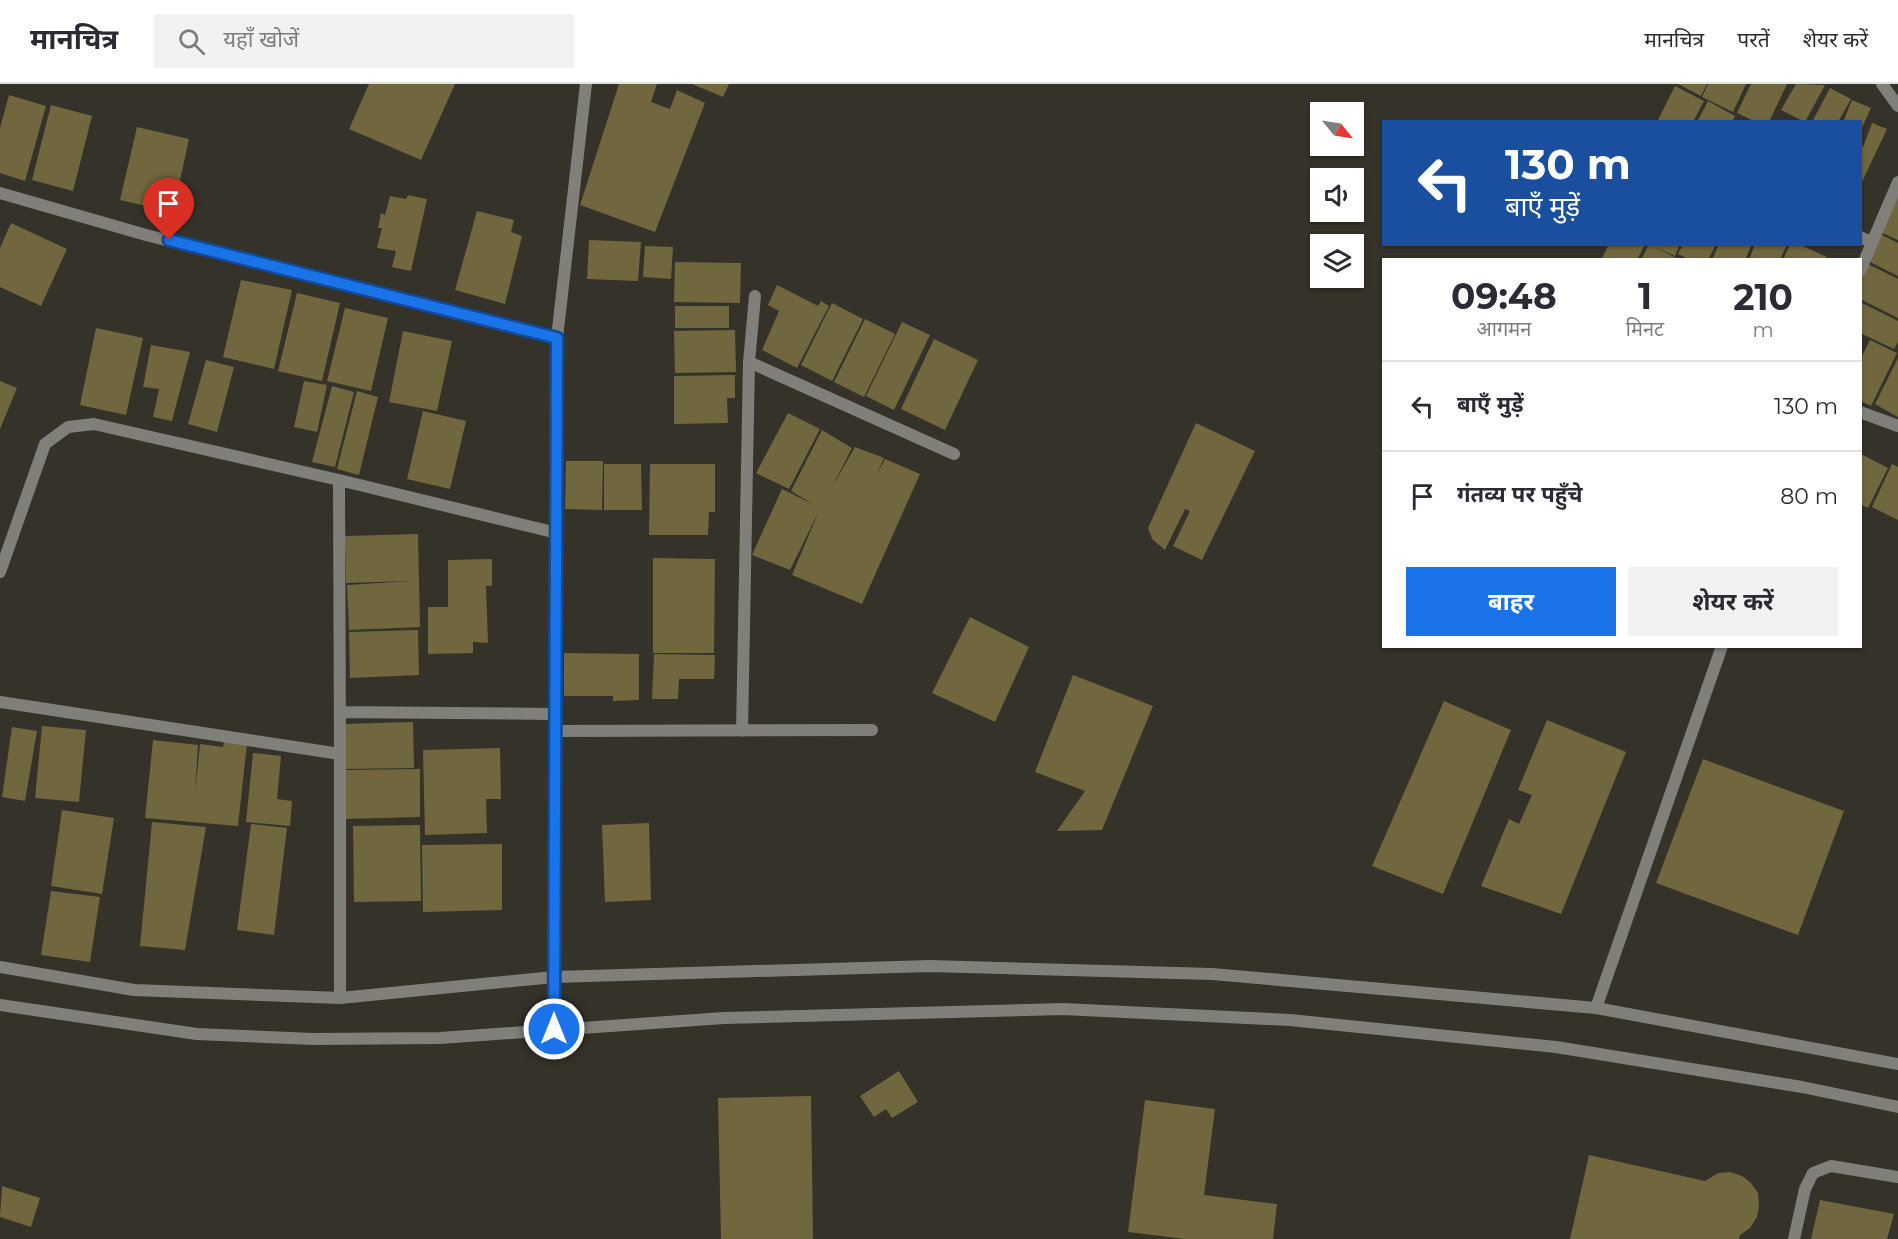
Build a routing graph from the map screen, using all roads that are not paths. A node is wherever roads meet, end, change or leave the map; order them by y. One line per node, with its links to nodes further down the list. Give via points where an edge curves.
1 (586, 84): 9 (street)
2 (1882, 84): 3 (street)
3 (1898, 106)
4 (1898, 182): 6 (street)
5 (0, 193): 9 (street, via 146,235)
6 (1866, 240): 7 (street)
7 (1862, 261)
8 (755, 296): 10 (street)
9 (557, 338): 15 (street)
10 (749, 362): 13 (street); 23 (street)
11 (1862, 413): 12 (street)
12 (1898, 426)
13 (954, 454)
14 (339, 480): 15 (street); 16 (street, via 94,424 68,427 45,444); 19 (street)
15 (557, 533): 20 (street)
16 (0, 572)
17 (1721, 648): 29 (street)
18 (0, 702): 24 (street)
19 (340, 712): 20 (street); 24 (street)
20 (555, 714): 22 (street)
21 (872, 730): 23 (street)
22 (554, 731): 23 (street); 26 (street)
23 (742, 731)
24 (340, 754): 27 (street)
25 (0, 967): 27 (street, via 134,990)
26 (554, 977): 27 (street); 29 (street, via 930,966 1200,974); 30 (street)
27 (340, 998)
28 (0, 1005): 30 (street, via 197,1034 314,1039 440,1038)
29 (1596, 1008): 31 (street)
30 (554, 1029): 32 (street, via 724,1018 1063,1009 1290,1020 1556,1047 1802,1087)
31 (1898, 1064)
32 (1898, 1107)
33 (1898, 1177): 34 (street, via 1831,1166 1813,1173 1805,1189)
34 (1794, 1239)

